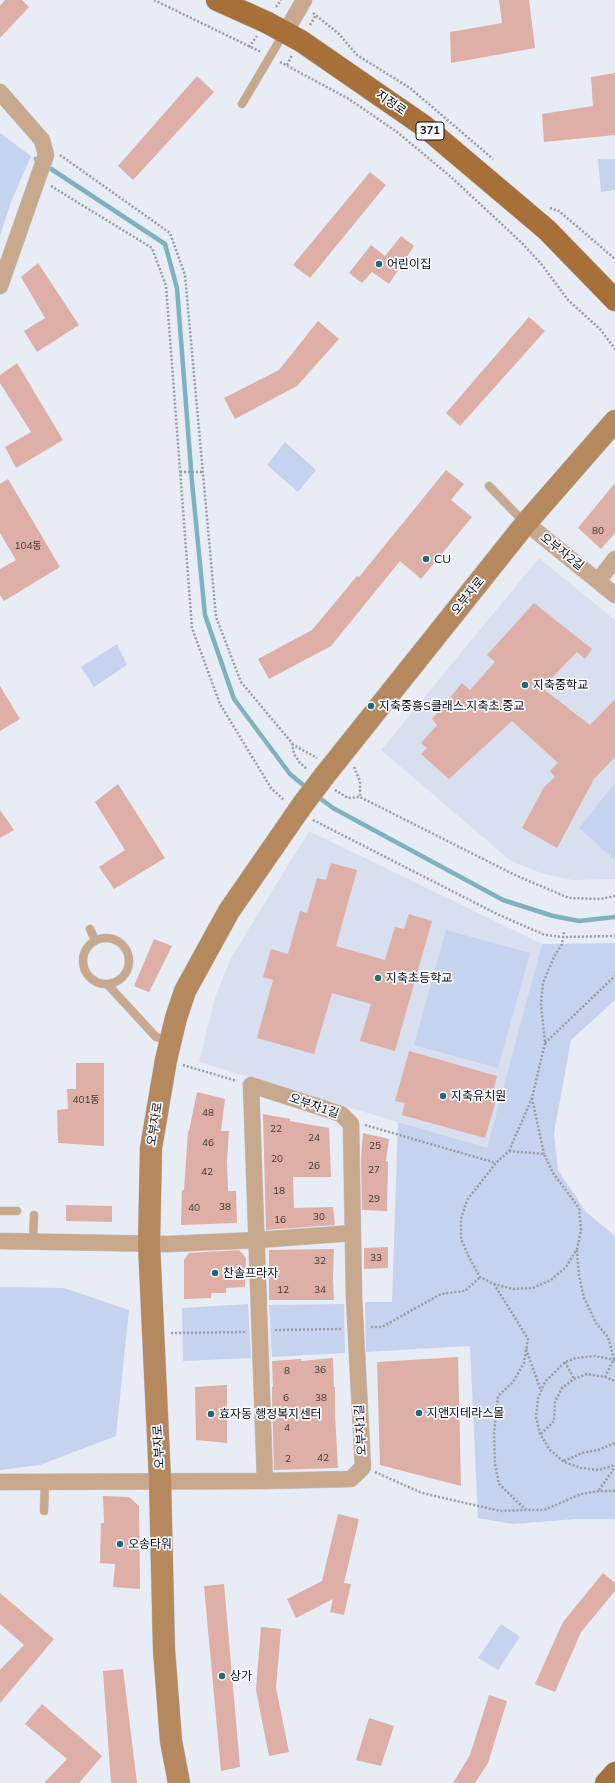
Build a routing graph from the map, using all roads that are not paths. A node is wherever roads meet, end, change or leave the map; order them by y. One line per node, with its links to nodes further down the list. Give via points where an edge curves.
1 (217, 0): 3 (main road, 지정로 / 371)
2 (304, 0): 3 (street)
3 (284, 33): 5 (lane); 7 (main road, 지정로 / 371, via 342,68 424,126 547,230)
4 (0, 92): 6 (street, via 42,140 45,151)
5 (242, 104)
6 (0, 286)
7 (615, 300)
8 (615, 421): 10 (main road, 오부자로)
9 (489, 486): 10 (lane)
10 (526, 523): 12 (street, 오부자2길); 17 (main road, 오부자로, bridge, via 321,773 226,917 186,991)
11 (615, 559): 12 (street)
12 (598, 581): 13 (street, 오부자2길)
13 (615, 595)
14 (90, 929): 15 (lane)
15 (95, 940): 16 (lane, via 84,952 83,968 92,981); 16 (lane, via 111,938 127,952 129,966 126,973 121,979)
16 (108, 985): 17 (lane, via 156,1037)
17 (170, 1042): 25 (main road, 오부자로, via 150,1148)
18 (0, 1211): 19 (lane)
19 (17, 1211)
20 (34, 1215): 24 (lane)
21 (353, 1233): 22 (street); 22 (street, 오부자1길, via 351,1124 342,1114 251,1085); 29 (street, 오부자1길, via 362,1467 351,1479)
22 (257, 1240): 25 (street); 29 (street)
23 (0, 1241): 24 (street)
24 (33, 1242): 25 (street)
25 (149, 1244): 27 (main road, 오부자로)
26 (45, 1480): 27 (street, 오부자로); 28 (street, 오부자로); 30 (lane)
27 (160, 1480): 29 (street, 오부자1길); 32 (main road, 오부자로, via 164,1650 171,1741)
28 (0, 1482)
29 (265, 1482)
30 (44, 1511)
31 (615, 1773): 33 (main road)
32 (179, 1783)
33 (606, 1783)

